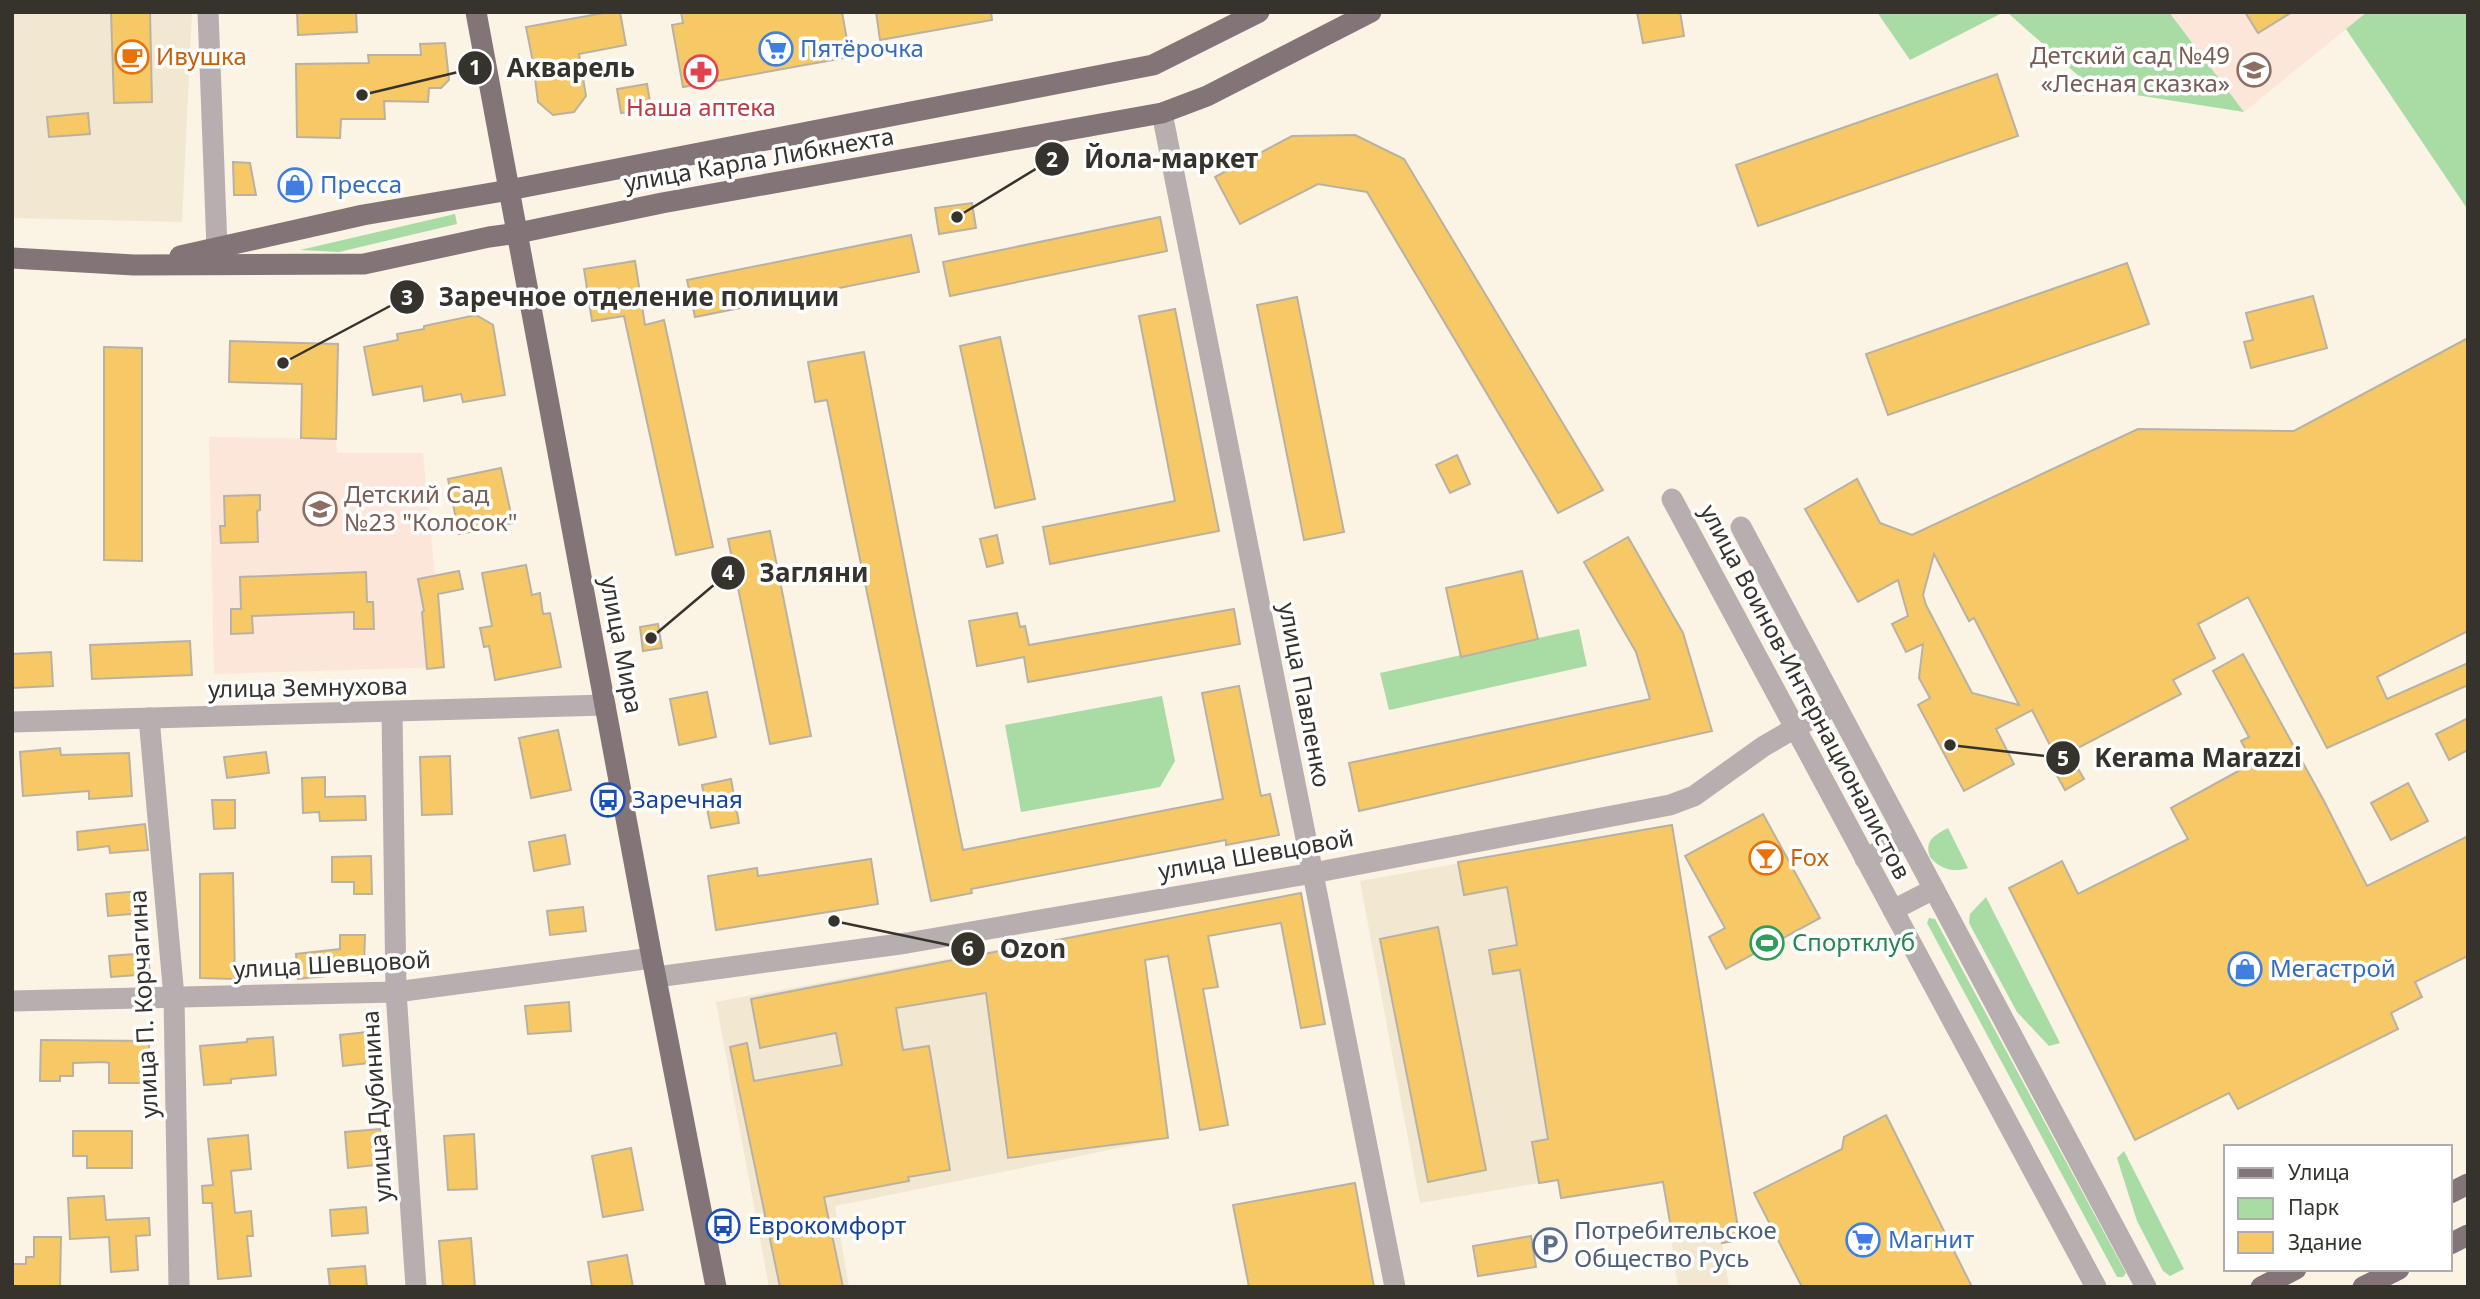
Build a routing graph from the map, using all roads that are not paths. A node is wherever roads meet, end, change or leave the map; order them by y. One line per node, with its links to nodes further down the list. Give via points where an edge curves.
1 (208, 12): 8 (street)
2 (476, 12): 6 (main road, улица Мира)
3 (1259, 12): 6 (main road, улица Карла Либкнехта, via 1153,65)
4 (1371, 12): 5 (main road, улица Карла Либкнехта, via 1207,96)
5 (1162, 113): 7 (main road, улица Карла Либкнехта); 21 (street, улица Павленко)
6 (509, 190): 7 (main road, улица Мира); 8 (main road, улица Карла Либкнехта, via 363,215)
7 (518, 233): 10 (main road, улица Карла Либкнехта, via 364,264); 13 (main road, улица Мира)
8 (217, 248): 10 (main road, улица Карла Либкнехта)
9 (12, 258): 10 (main road, улица Карла Либкнехта)
10 (134, 265)
11 (1672, 499): 18 (street, улица Воинов-Интернационалистов)
12 (1741, 527): 14 (street, улица Воинов-Интернационалистов)
13 (605, 705): 15 (street, улица Земнухова); 24 (main road, улица Мира)
14 (1835, 705): 18 (street, улица Шевцовой); 19 (street, улица Воинов-Интернационалистов)
15 (392, 712): 16 (street, улица Земнухова); 25 (street, улица Дубинина)
16 (149, 718): 17 (street, улица Земнухова); 26 (street, улица П. Корчагина)
17 (12, 722)
18 (1794, 728): 20 (street, улица Воинов-Интернационалистов); 21 (street, улица Шевцовой, via 1694,796 1670,805)
19 (1906, 837): 20 (street); 22 (street, улица Воинов-Интернационалистов)
20 (1865, 859): 23 (street, улица Воинов-Интернационалистов)
21 (1313, 873): 24 (street, улица Шевцовой, via 907,943); 37 (street, улица Павленко)
22 (1934, 889): 23 (street, улица Воинов-Интернационалистов); 39 (street, улица Воинов-Интернационалистов)
23 (1893, 911): 38 (street, улица Воинов-Интернационалистов)
24 (655, 968): 25 (street, улица Шевцовой); 36 (main road, улица Мира)
25 (396, 992): 26 (street, улица Шевцовой); 35 (street, улица Дубинина)
26 (174, 997): 27 (street, улица Шевцовой); 34 (street, улица П. Корчагина)
27 (12, 1001)
28 (2468, 1184): 29 (main road)
29 (2452, 1192)
30 (2468, 1235): 31 (main road)
31 (2452, 1243)
32 (2292, 1271): 40 (main road)
33 (2395, 1271): 41 (main road)
34 (180, 1287)
35 (416, 1287)
36 (716, 1287)
37 (1395, 1287)
38 (2096, 1287)
39 (2146, 1287)
40 (2261, 1287)
41 (2364, 1287)

